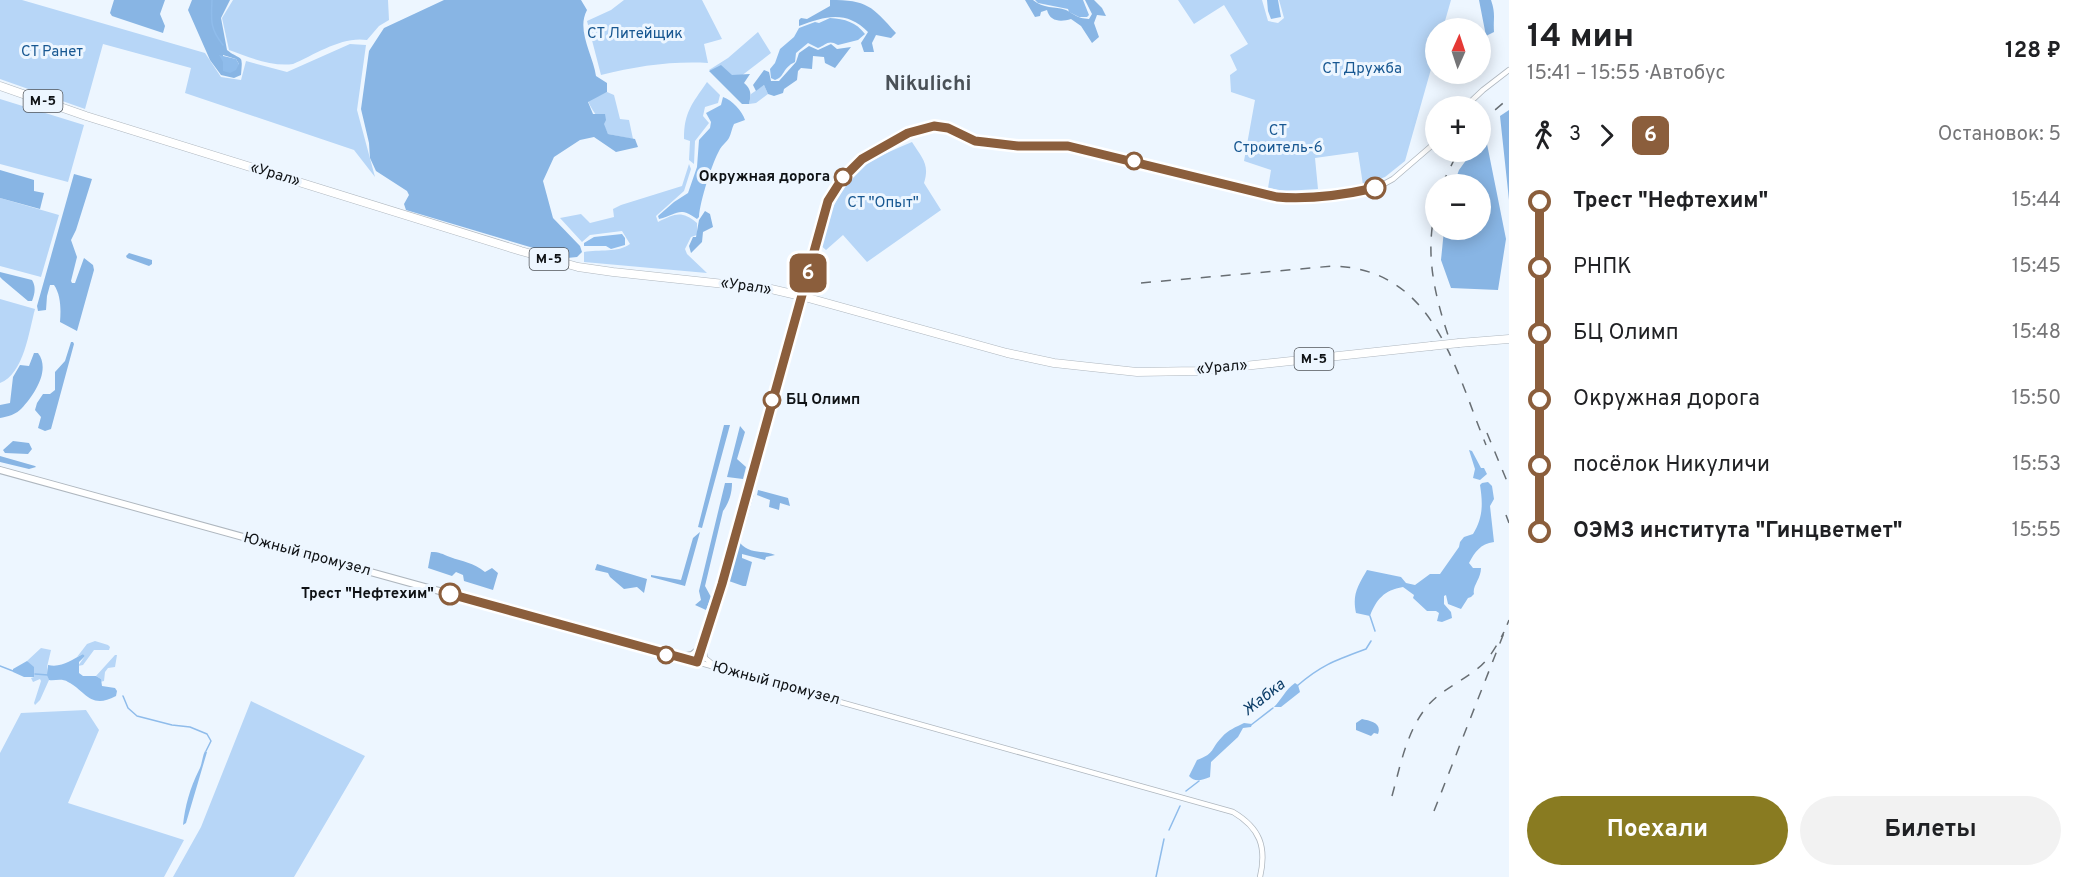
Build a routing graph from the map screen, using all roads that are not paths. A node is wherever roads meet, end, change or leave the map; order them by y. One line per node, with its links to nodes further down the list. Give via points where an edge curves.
1 (1509, 70): 3 (street)
2 (0, 86): 5 (highway, «Урал» / М-5, via 578,267)
3 (1477, 96)
4 (1425, 152): 5 (street, via 1382,185 1295,199 1068,146 975,141 948,128 927,126 879,147 842,179 823,215)
5 (801, 296): 6 (highway, «Урал» / М-5, bridge, via 1007,353 1054,363 1137,372 1197,371); 8 (main road)
6 (1509, 339)
7 (0, 470): 9 (main road, Южный промузел)
8 (703, 645): 9 (main road, via 692,655); 10 (main road); 11 (street, via 705,658)
9 (677, 657): 10 (main road, Южный промузел)
10 (697, 662): 11 (street, Южный промузел)
11 (718, 668): 12 (street, Южный промузел, via 1233,812 1250,824 1261,841)
12 (1260, 877)

